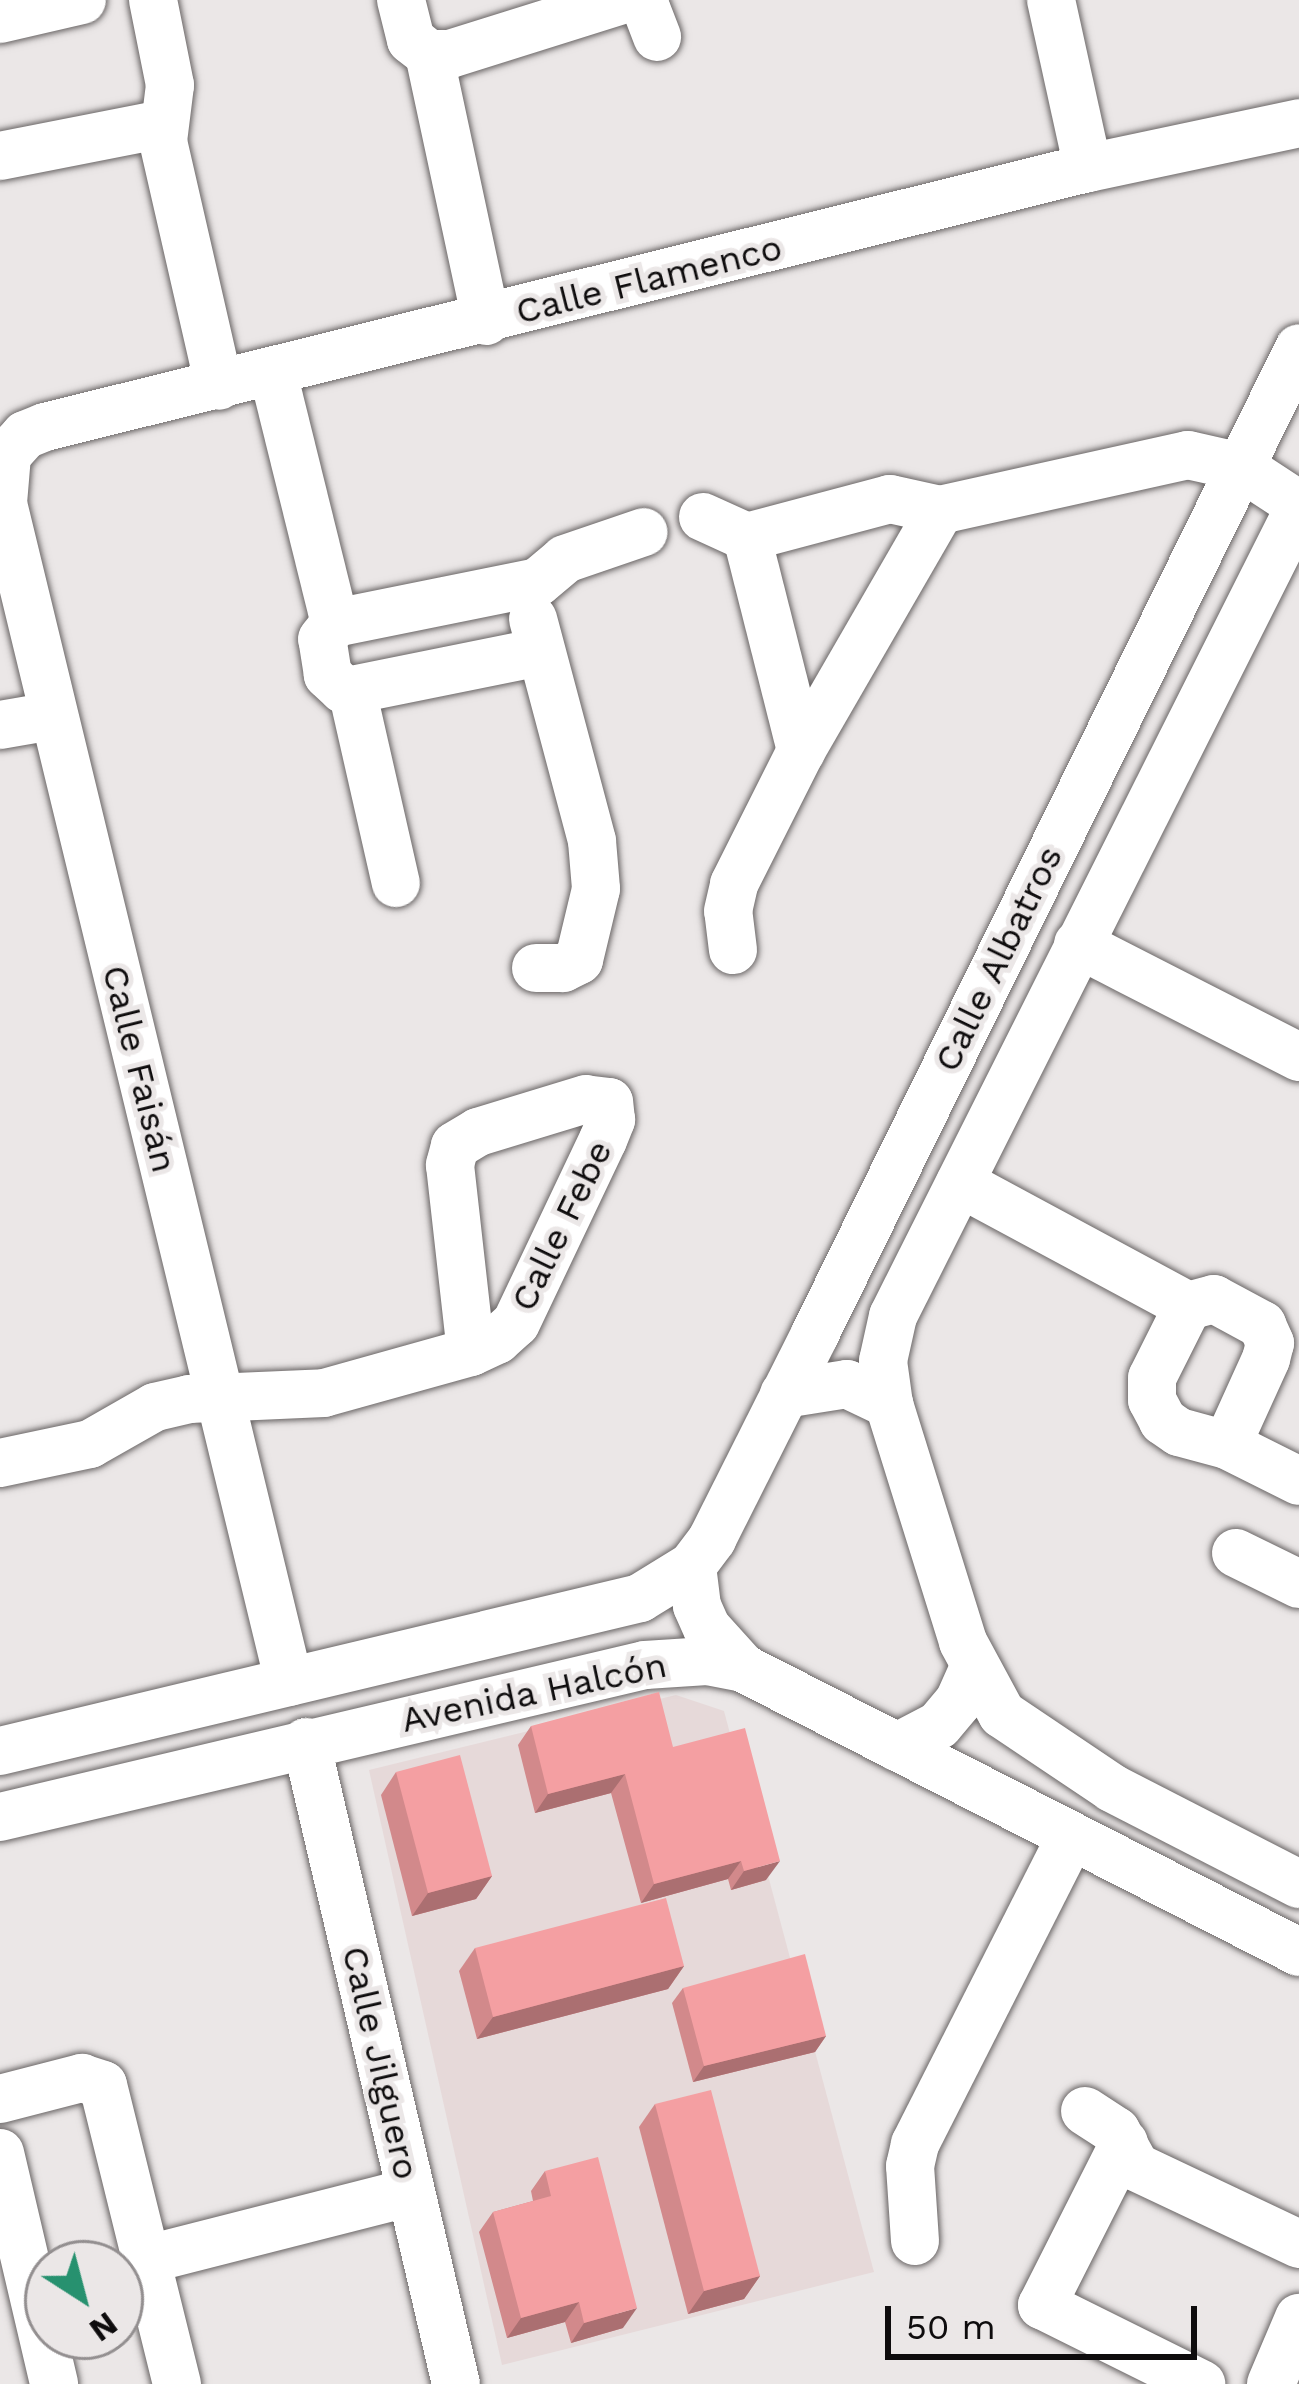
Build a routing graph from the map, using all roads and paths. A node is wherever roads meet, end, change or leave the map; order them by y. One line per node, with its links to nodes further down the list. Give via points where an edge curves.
1 (82, 0): 6 (street)
2 (153, 0): 9 (street, via 170,85)
3 (401, 0): 7 (street, via 411,40)
4 (622, 0): 7 (street)
5 (1051, 0): 11 (street)
6 (0, 19)
7 (429, 54): 12 (street)
8 (1299, 123): 11 (street, Calle Flamenco)
9 (163, 124): 10 (street); 15 (street)
10 (0, 156)
11 (1088, 168): 12 (street, Calle Flamenco)
12 (486, 321): 14 (street, Calle Flamenco)
13 (1299, 348): 17 (street, Calle Albatros)
14 (273, 374): 15 (street, Calle Flamenco); 24 (street)
15 (219, 386): 16 (street, Calle Flamenco, via 45,427)
16 (4, 456): 27 (street, Calle Faisán, via 3,503)
17 (1241, 467): 18 (street); 19 (street, via 1169,457); 38 (street, Calle Albatros)
18 (1299, 506): 31 (street, Calle Albatros)
19 (940, 510): 22 (street, via 890,499); 29 (street)
20 (703, 517): 22 (street)
21 (644, 532): 23 (street, via 565,559)
22 (747, 537): 29 (street)
23 (525, 586): 24 (street); 25 (street)
24 (335, 623): 26 (street, via 322,639 325,666 335,685)
25 (540, 652): 26 (street); 33 (street, via 592,841 596,889 579,960)
26 (352, 690): 30 (street)
27 (52, 716): 28 (street); 39 (street, Calle Faisán)
28 (0, 725)
29 (801, 751): 32 (street, via 734,884)
30 (396, 883)
31 (1078, 944): 34 (street); 35 (street, Calle Albatros)
32 (733, 950)
33 (536, 968)
34 (1299, 1057)
35 (960, 1183): 36 (street); 40 (street, Calle Albatros, via 893,1316 883,1361)
36 (1188, 1306): 41 (street, via 1152,1378 1152,1400 1168,1426); 41 (street, via 1214,1300 1254,1318 1268,1334 1266,1359)
37 (471, 1352): 37 (street, Calle Febe, via 516,1323 608,1129 609,1102 586,1100 455,1146 450,1165); 39 (street, via 324,1393)
38 (784, 1394): 40 (street, via 847,1384); 45 (street, Calle Albatros)
39 (220, 1398): 42 (street, via 155,1407 90,1444); 49 (street, Calle Faisán)
40 (889, 1404): 48 (street, Calle Albatros)
41 (1227, 1445): 43 (street)
42 (0, 1463)
43 (1299, 1481)
44 (1236, 1553): 46 (street)
45 (692, 1566): 47 (street, via 706,1628); 49 (street, Avenida Halcón, via 640,1598)
46 (1299, 1584)
47 (743, 1668): 50 (street, Avenida Halcón, via 646,1665); 51 (street, Avenida Halcón)
48 (973, 1670): 51 (street, via 951,1713); 55 (street, via 1002,1714 1037,1743)
49 (289, 1682): 52 (street, Avenida Halcón)
50 (306, 1742): 53 (street, Avenida Halcón); 61 (street, Calle Jilguero)
51 (896, 1747): 54 (street, Avenida Halcón)
52 (0, 1751)
53 (0, 1817)
54 (1070, 1838): 56 (street, Avenida Halcón); 62 (street, via 915,2144)
55 (1299, 1884)
56 (1299, 1952)
57 (0, 2099): 64 (street, via 98,2080)
58 (1085, 2111): 59 (street)
59 (1124, 2143): 63 (street, via 1136,2167); 69 (street, via 1042,2305)
60 (0, 2153): 66 (street)
61 (410, 2192): 64 (street); 68 (street, Calle Jilguero)
62 (915, 2241)
63 (1299, 2244)
64 (148, 2259): 67 (street)
65 (1299, 2318): 70 (street)
66 (54, 2384)
67 (177, 2384)
68 (456, 2384)
69 (1201, 2384)
70 (1270, 2384)

